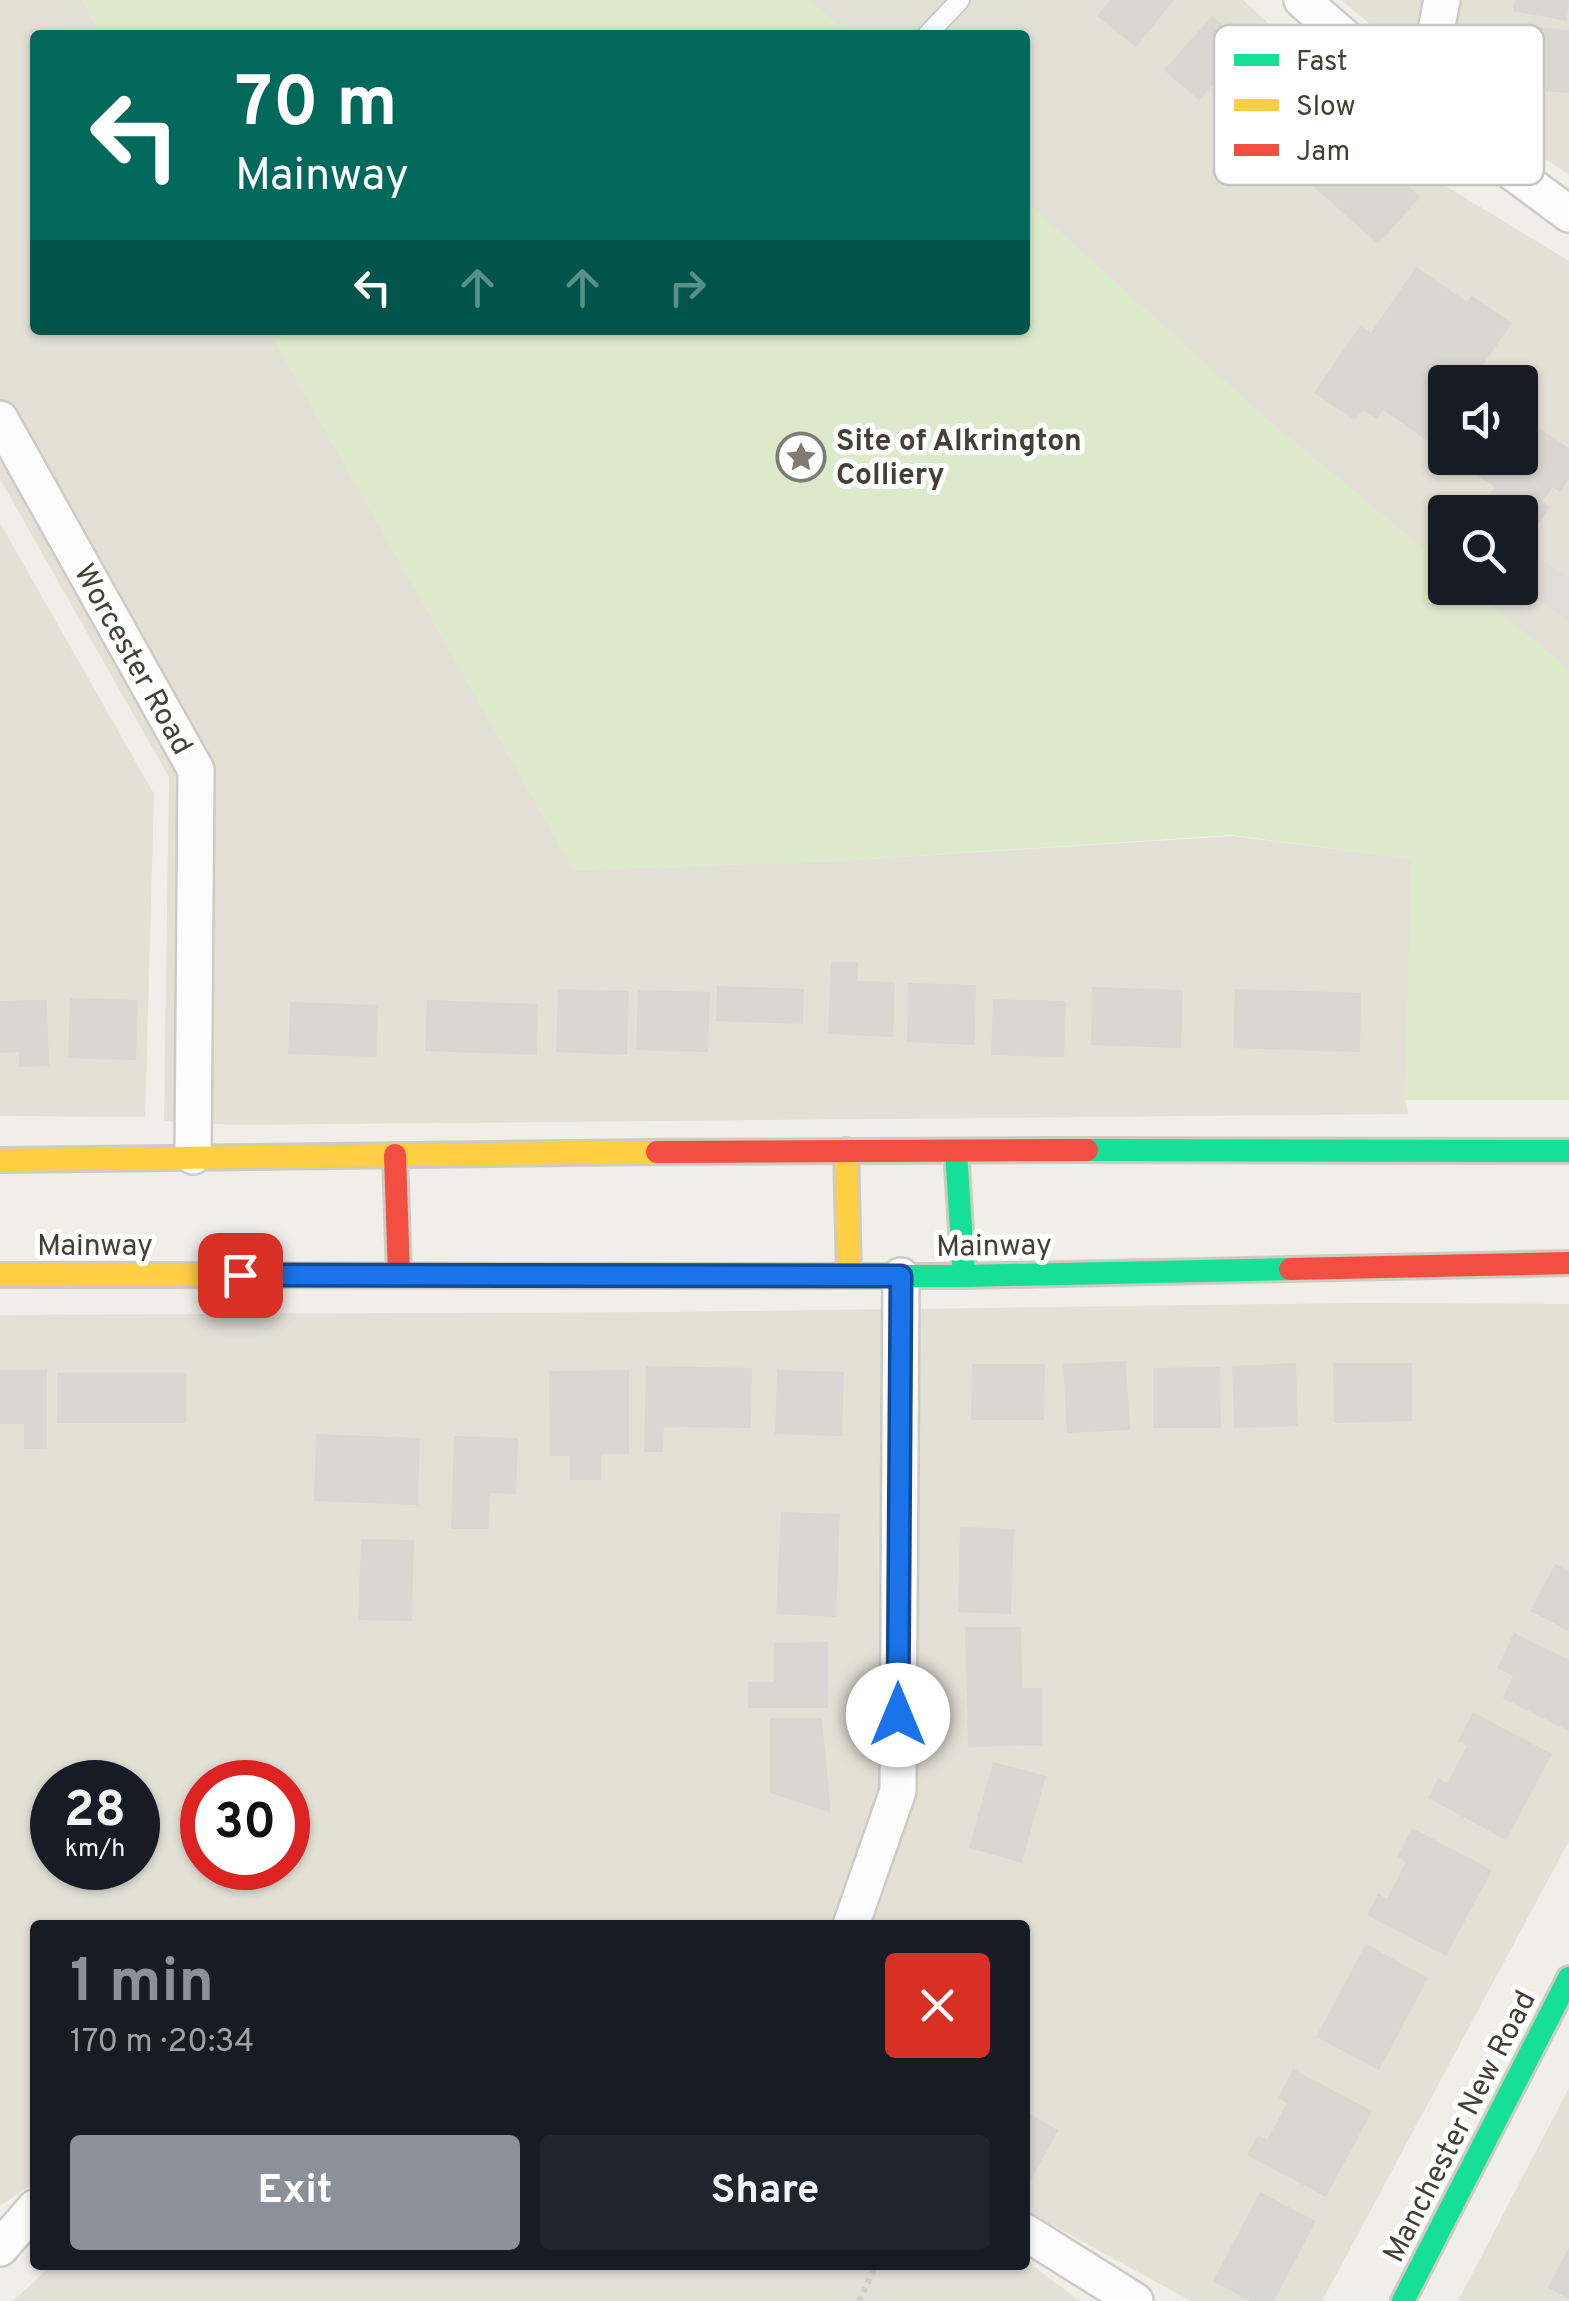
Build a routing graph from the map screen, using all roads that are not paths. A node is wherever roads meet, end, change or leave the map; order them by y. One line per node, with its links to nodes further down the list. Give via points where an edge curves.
1 (960, 0): 6 (lane)
2 (1302, 0): 4 (street)
3 (1442, 0): 5 (street)
4 (1331, 25)
5 (1437, 25)
6 (933, 30)
7 (1530, 185): 8 (street)
8 (1569, 214)
9 (0, 420): 14 (street, Worcester Road, via 196,770)
10 (846, 1150): 11 (street); 13 (street); 19 (street)
11 (956, 1150): 12 (street); 21 (street)
12 (1569, 1150)
13 (395, 1155): 14 (street); 18 (street)
14 (193, 1156): 15 (street)
15 (0, 1160)
16 (1569, 1263): 21 (street, Mainway)
17 (0, 1275): 18 (street, Mainway)
18 (399, 1276): 19 (street, Mainway)
19 (849, 1276): 20 (street, Mainway)
20 (901, 1276): 21 (street, Mainway); 22 (street, via 898,1790)
21 (964, 1276)
22 (853, 1920)
23 (1569, 1978): 28 (street, Manchester New Road)
24 (30, 2214): 26 (street)
25 (1030, 2235): 27 (street)
26 (0, 2248)
27 (1135, 2301)
28 (1402, 2301)

